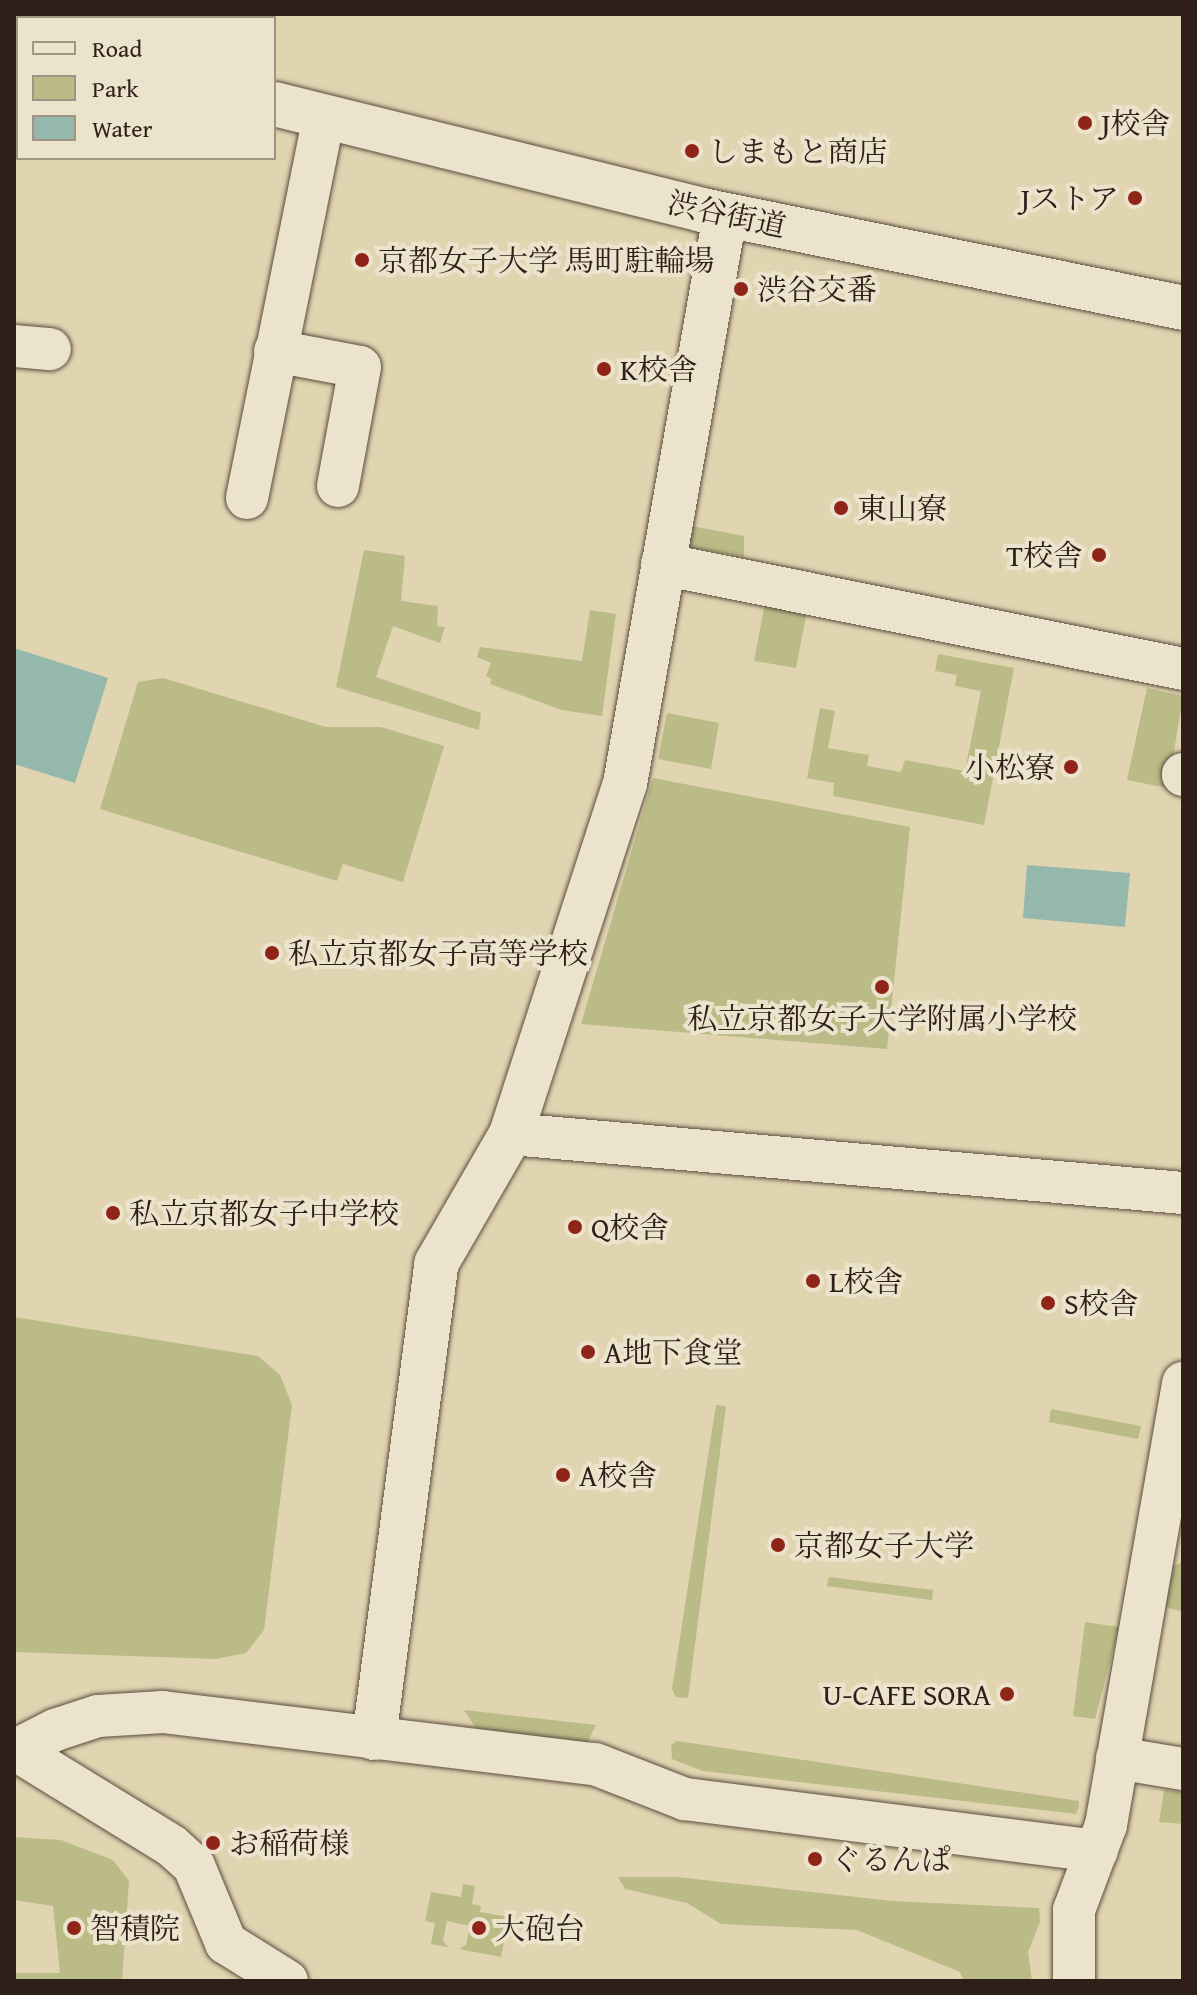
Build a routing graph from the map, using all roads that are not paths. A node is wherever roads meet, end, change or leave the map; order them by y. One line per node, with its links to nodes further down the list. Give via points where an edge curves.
1 (276, 105): 2 (street, 渋谷街道)
2 (324, 117): 3 (street, 渋谷街道); 5 (street)
3 (725, 215): 4 (street, 渋谷街道); 8 (street)
4 (1183, 308)
5 (275, 351): 6 (street, via 360,367); 7 (street)
6 (338, 486)
7 (247, 498)
8 (662, 564): 9 (street); 10 (street, via 625,784)
9 (1183, 669)
10 (511, 1134): 11 (street); 14 (street, via 436,1264)
11 (1183, 1193)
12 (1183, 1383): 13 (street)
13 (1176, 1460): 16 (street)
14 (374, 1738): 15 (street, via 144,1711 76,1723); 18 (street, via 595,1764 685,1799)
15 (15, 1750): 19 (street, via 172,1846 194,1866 226,1943)
16 (1117, 1758): 17 (street); 18 (street)
17 (1183, 1769)
18 (1097, 1851): 20 (street, via 1074,1910)
19 (287, 1981)
20 (1074, 1981)

